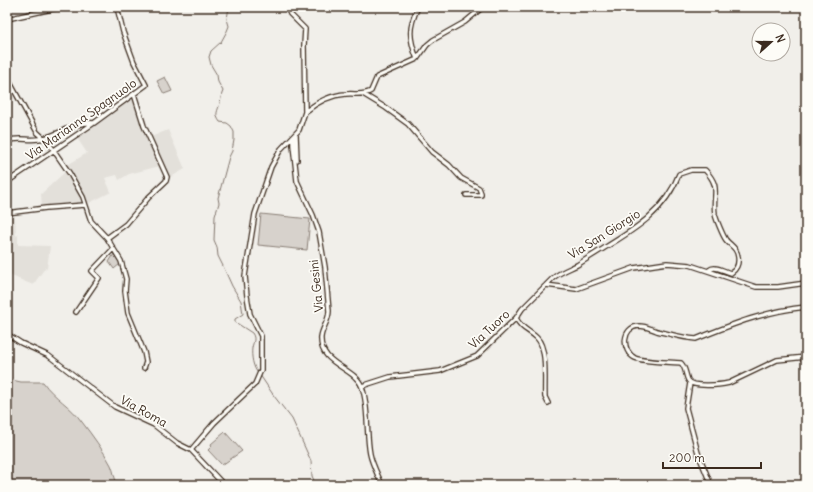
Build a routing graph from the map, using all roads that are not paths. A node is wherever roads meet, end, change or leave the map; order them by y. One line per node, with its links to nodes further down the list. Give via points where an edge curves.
1 (61, 7): 6 (street)
2 (117, 7): 9 (street, Via Marianna Spagnuolo, via 134,62 146,85)
3 (287, 7): 11 (street, via 290,14 305,29)
4 (418, 7): 7 (street, via 410,31)
5 (483, 7): 7 (street, via 465,22 433,40)
6 (7, 20)
7 (417, 59): 10 (street, via 381,74 371,91)
8 (7, 77): 15 (street)
9 (134, 94): 12 (street, Via Marianna Spagnuolo); 24 (street, via 144,127 167,177 126,224)
10 (363, 94): 11 (street, via 335,95); 21 (street, via 408,124 432,152 461,178 479,188 481,193)
11 (305, 112): 13 (street)
12 (94, 123): 15 (street, via 73,126); 18 (street, Via Marianna Spagnuolo)
13 (299, 130): 14 (street); 17 (street)
14 (294, 136): 17 (street); 20 (street, via 293,145); 38 (street, via 281,149 270,167 255,214 246,276 250,314 261,336 261,370 254,384 214,423)
15 (43, 138): 16 (street, via 16,138); 18 (street)
16 (7, 141)
17 (297, 146): 20 (street)
18 (54, 150): 19 (street, Via Marianna Spagnuolo); 22 (street, via 83,197)
19 (7, 182)
20 (300, 186): 36 (street, Via Gesini, via 314,215 325,267 329,319 321,338 324,352)
21 (466, 194)
22 (85, 205): 23 (street); 24 (street, via 91,221)
23 (7, 213)
24 (107, 238): 25 (street)
25 (114, 249): 30 (street, via 92,272 99,278); 34 (street, via 121,261 126,280 128,313 144,352)
26 (709, 270): 27 (street, via 756,286 778,287); 28 (street, via 667,263 634,268 576,289); 28 (street, Via San Giorgio, via 716,268 730,273 738,262 738,254 726,240 716,214 716,187 710,175 705,170 691,170 679,174 675,185 647,220 622,238 558,274)
27 (806, 283)
28 (547, 284): 31 (street, Via Tuoro, via 522,308)
29 (806, 307): 35 (street, via 759,315 696,340 639,326 628,331 625,340 630,355 641,360 681,363)
30 (76, 312)
31 (516, 318): 36 (street, Via Tuoro, via 477,356 440,371 390,377); 37 (street, via 521,326 537,338 543,351 545,397)
32 (7, 334): 38 (street, Via Roma, via 49,356 115,407 154,425 177,443)
33 (806, 357): 35 (street, via 777,360 729,383)
34 (144, 368)
35 (690, 383): 41 (street, via 686,408 698,453)
36 (362, 386): 40 (street, via 370,454)
37 (548, 403)
38 (191, 450): 39 (street, Via Roma)
39 (224, 485)
40 (382, 485)
41 (712, 485)

